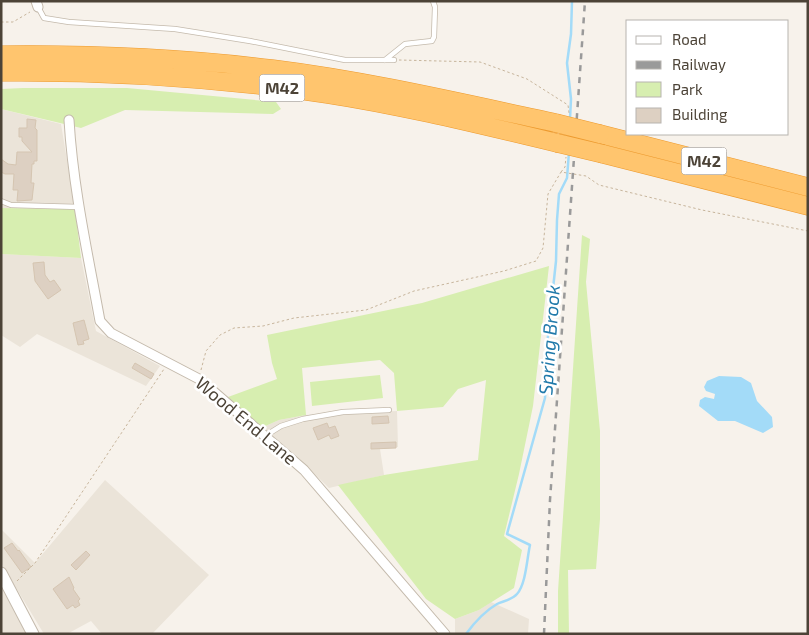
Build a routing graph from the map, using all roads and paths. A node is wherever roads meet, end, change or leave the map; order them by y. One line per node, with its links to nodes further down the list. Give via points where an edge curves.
1 (433, 1): 5 (lane, via 432,40 405,44)
2 (37, 4): 3 (path, via 13,22); 5 (lane, via 44,18 61,21 176,29 250,40 345,60)
3 (1, 22)
4 (1, 54): 10 (highway, M42, bridge, via 179,60 274,69 388,87 556,123)
5 (385, 60): 6 (lane)
6 (394, 60): 8 (path, via 480,62 528,79)
7 (1, 72): 12 (highway, M42, bridge, via 157,76 266,86 399,107)
8 (568, 105)
9 (69, 120): 13 (street, Wood End Lane)
10 (808, 187)
11 (1, 201): 13 (lane, via 11,205)
12 (808, 206)
13 (80, 207): 15 (street, Wood End Lane, via 100,321 111,333)
14 (808, 231): 16 (path, via 664,201 599,185 586,176 561,172 548,194 543,248 536,261 414,291 366,310 234,328 220,336 206,351)
15 (169, 363): 16 (street, Wood End Lane); 20 (path, via 35,563)
16 (198, 379): 18 (street, Wood End Lane)
17 (389, 410): 18 (lane, via 343,412 302,419 280,426)
18 (265, 436): 22 (street, Wood End Lane, via 304,470)
19 (1, 573): 20 (street)
20 (10, 589): 21 (street)
21 (33, 634)
22 (445, 634)

